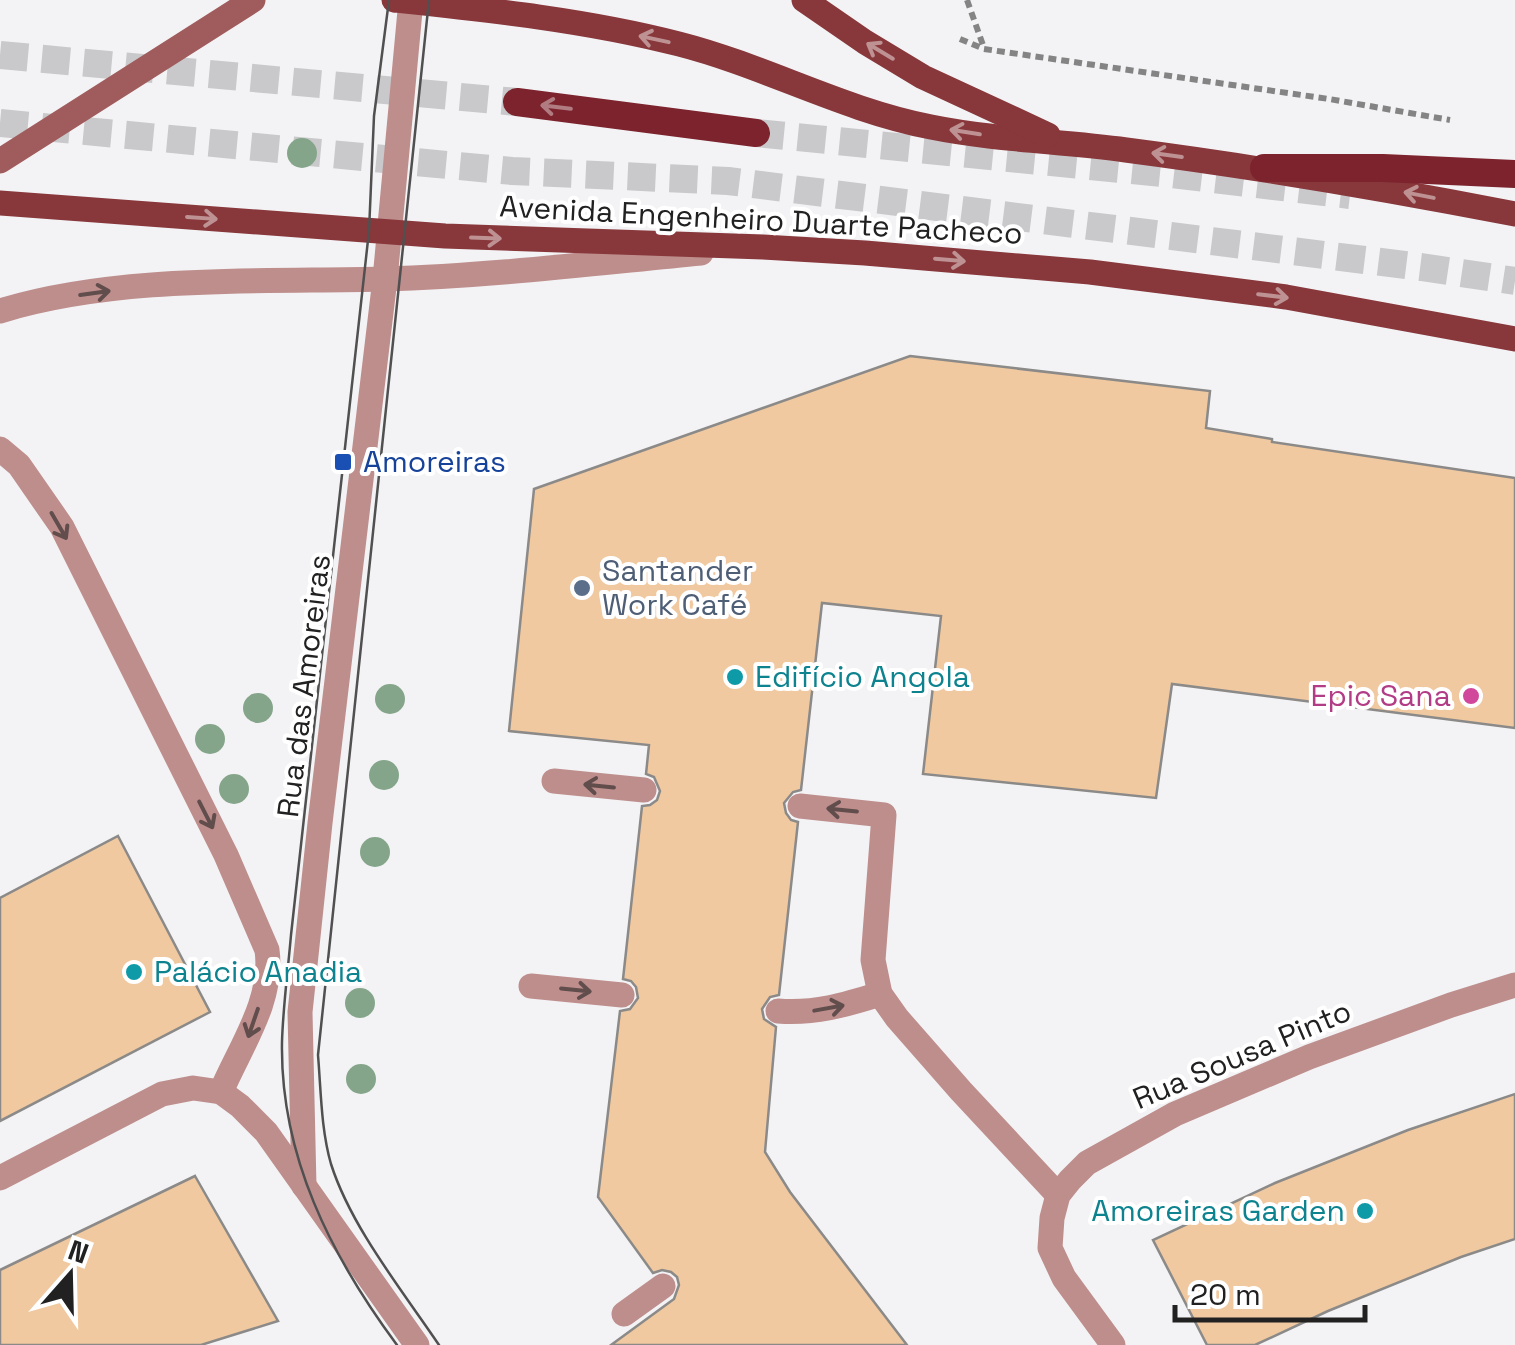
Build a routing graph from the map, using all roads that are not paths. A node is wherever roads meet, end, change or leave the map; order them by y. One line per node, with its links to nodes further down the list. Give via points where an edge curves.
1 (253, 0): 7 (main road)
2 (804, 0): 6 (main road, one-way to 2, via 923,76)
3 (406, 1): 6 (main road, one-way to 3, via 930,127 681,44); 12 (street, Rua das Amoreiras)
4 (517, 102): 5 (highway, one-way to 4)
5 (756, 133)
6 (1062, 142): 8 (main road, one-way to 6)
7 (0, 161)
8 (1264, 168): 9 (highway); 11 (main road, one-way to 8)
9 (1515, 174)
10 (0, 203): 12 (main road, Avenida Engenheiro Duarte Pacheco, one-way to 12)
11 (1515, 214)
12 (388, 232): 13 (main road, Avenida Engenheiro Duarte Pacheco, one-way to 13); 14 (street, Rua das Amoreiras)
13 (763, 247): 14 (street); 16 (main road, Avenida Engenheiro Duarte Pacheco, one-way to 16, via 1090,272 1286,297)
14 (385, 279): 15 (street, one-way to 14, via 140,287); 28 (street, Rua das Amoreiras, via 300,1012)
15 (0, 311)
16 (1515, 339)
17 (0, 450): 26 (street, one-way to 26, via 19,465 62,527 267,950 262,997)
18 (554, 781): 19 (street, one-way to 18)
19 (644, 790)
20 (800, 806): 23 (street, one-way to 20, via 873,960 884,815)
21 (531, 986): 24 (street, one-way to 24)
22 (1515, 986): 29 (street, Rua Sousa Pinto, via 1309,1057 1175,1114 1087,1164)
23 (880, 994): 25 (street, one-way to 23, via 833,1009); 29 (street)
24 (622, 995)
25 (778, 1011)
26 (221, 1092): 27 (street, via 162,1094); 28 (street, via 266,1132)
27 (0, 1178)
28 (304, 1186): 32 (street)
29 (1058, 1195): 33 (street, via 1050,1248)
30 (664, 1286): 31 (street)
31 (624, 1314)
32 (417, 1345)
33 (1113, 1345)

